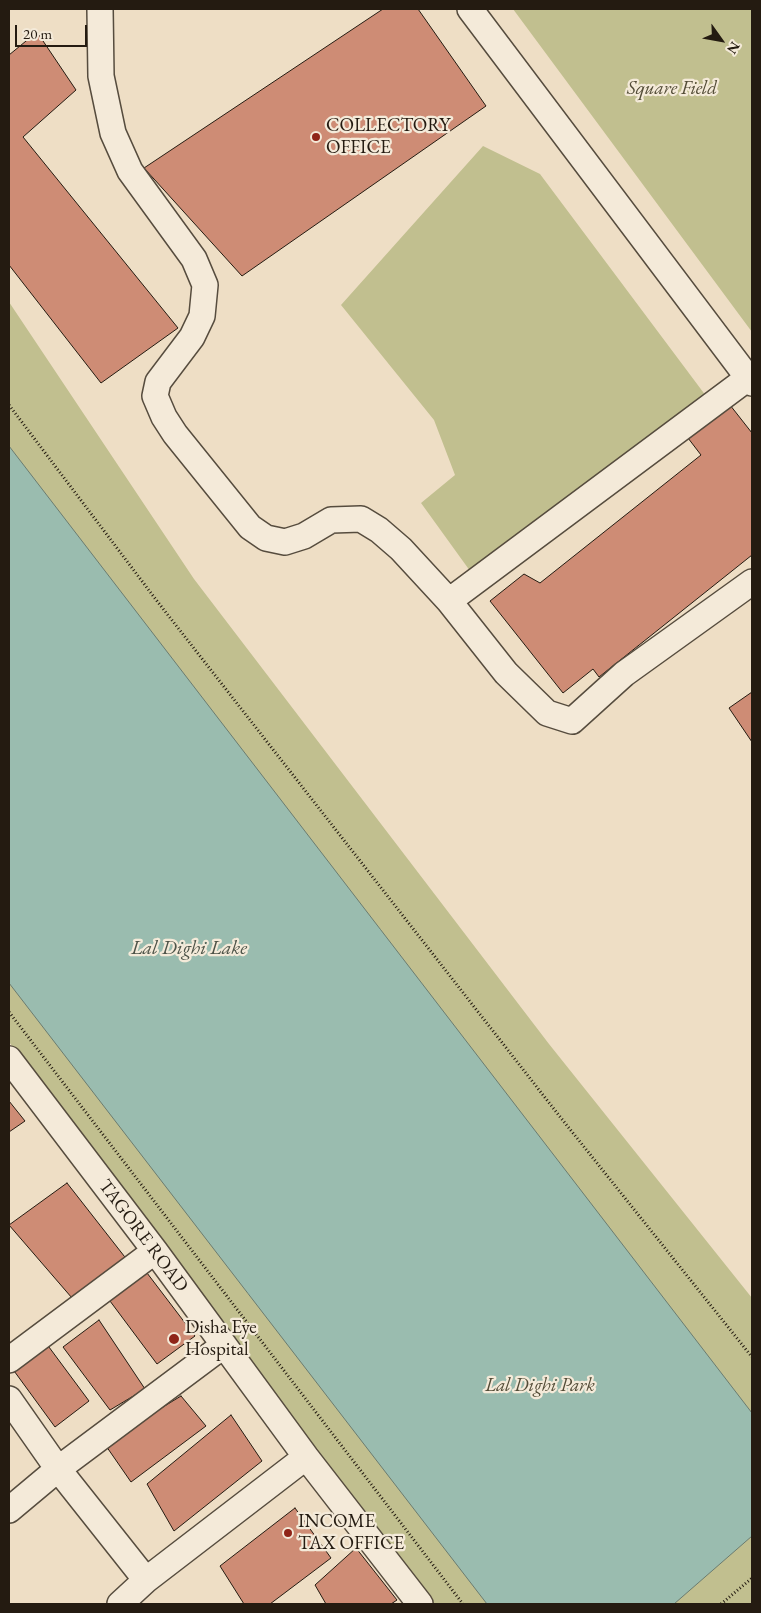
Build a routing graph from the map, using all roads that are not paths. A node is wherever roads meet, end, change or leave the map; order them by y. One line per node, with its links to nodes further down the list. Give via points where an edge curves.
1 (100, 9): 5 (street, via 101,76 113,133 130,171 194,259 205,285 202,316 192,337 158,382 155,396 164,417 238,513 266,538 285,542 304,536 331,520 361,519 401,549)
2 (470, 9): 3 (street)
3 (750, 380): 5 (street)
4 (752, 582): 5 (street, via 624,674 572,721 547,713 506,674)
5 (450, 601)
6 (9, 1059): 7 (street, TAGORE ROAD)
7 (155, 1251): 8 (street, TAGORE ROAD); 9 (street)
8 (224, 1345): 11 (street, TAGORE ROAD); 12 (street)
9 (9, 1360)
10 (9, 1399): 12 (street)
11 (306, 1457): 14 (street); 16 (street, TAGORE ROAD)
12 (58, 1469): 13 (street); 14 (street)
13 (9, 1510)
14 (146, 1580): 15 (street)
15 (120, 1604)
16 (420, 1604)

